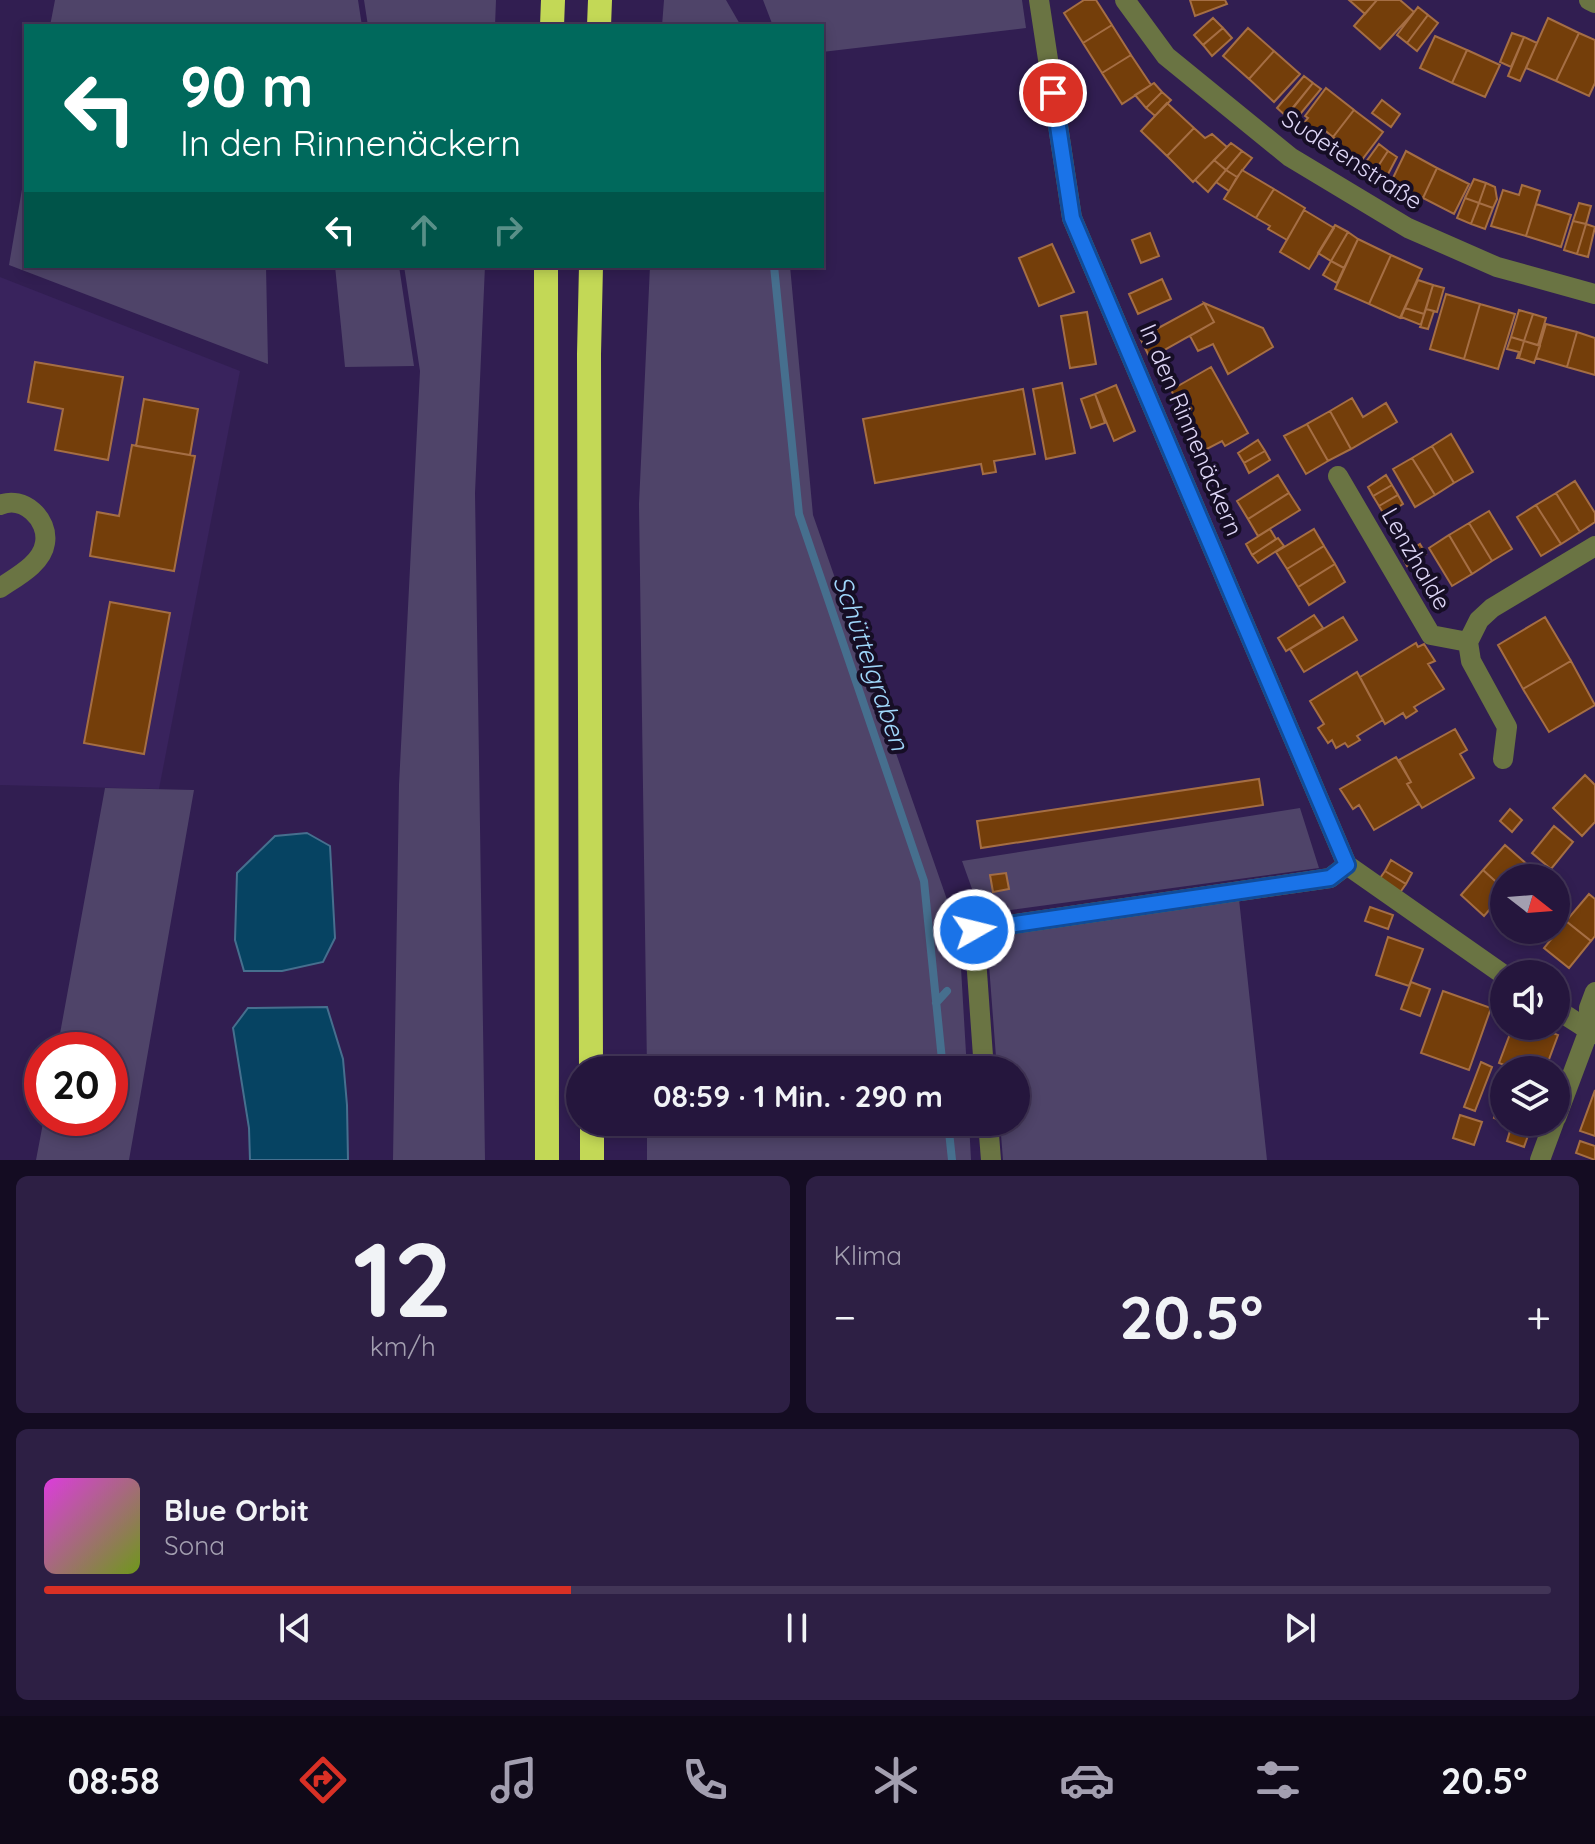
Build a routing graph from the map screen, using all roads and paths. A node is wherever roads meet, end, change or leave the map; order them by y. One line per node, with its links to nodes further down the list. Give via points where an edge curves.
1 (553, 0): 7 (highway)
2 (600, 0): 8 (highway)
3 (1039, 0): 18 (street, In den Rinnenäckern, via 1072,218)
4 (1125, 0): 11 (street, Sudetenstraße, via 1166,56 1290,157 1408,228 1497,267)
5 (1589, 0): 6 (street)
6 (1595, 3)
7 (552, 24)
8 (599, 24)
9 (546, 268): 29 (highway)
10 (591, 268): 23 (highway)
11 (1595, 294)
12 (1338, 476): 16 (street, Lenzhalde, via 1431,635)
13 (0, 505): 15 (street, via 27,506 43,523 45,545 32,566)
14 (1595, 546): 16 (street, Lenzhalde, via 1492,608)
15 (0, 588)
16 (1468, 642): 17 (street, via 1471,661 1507,727)
17 (1503, 759)
18 (1347, 865): 19 (street); 24 (street, via 1330,878 974,930)
19 (1490, 965)
20 (1595, 992): 22 (street, via 1589,1008)
21 (1570, 1018): 22 (street)
22 (1592, 1032): 25 (street)
23 (591, 1056)
24 (983, 1056)
25 (1570, 1084)
26 (592, 1136): 30 (highway)
27 (989, 1136): 31 (street)
28 (1549, 1136): 32 (street)
29 (547, 1160)
30 (592, 1160)
31 (991, 1160)
32 (1540, 1160)

